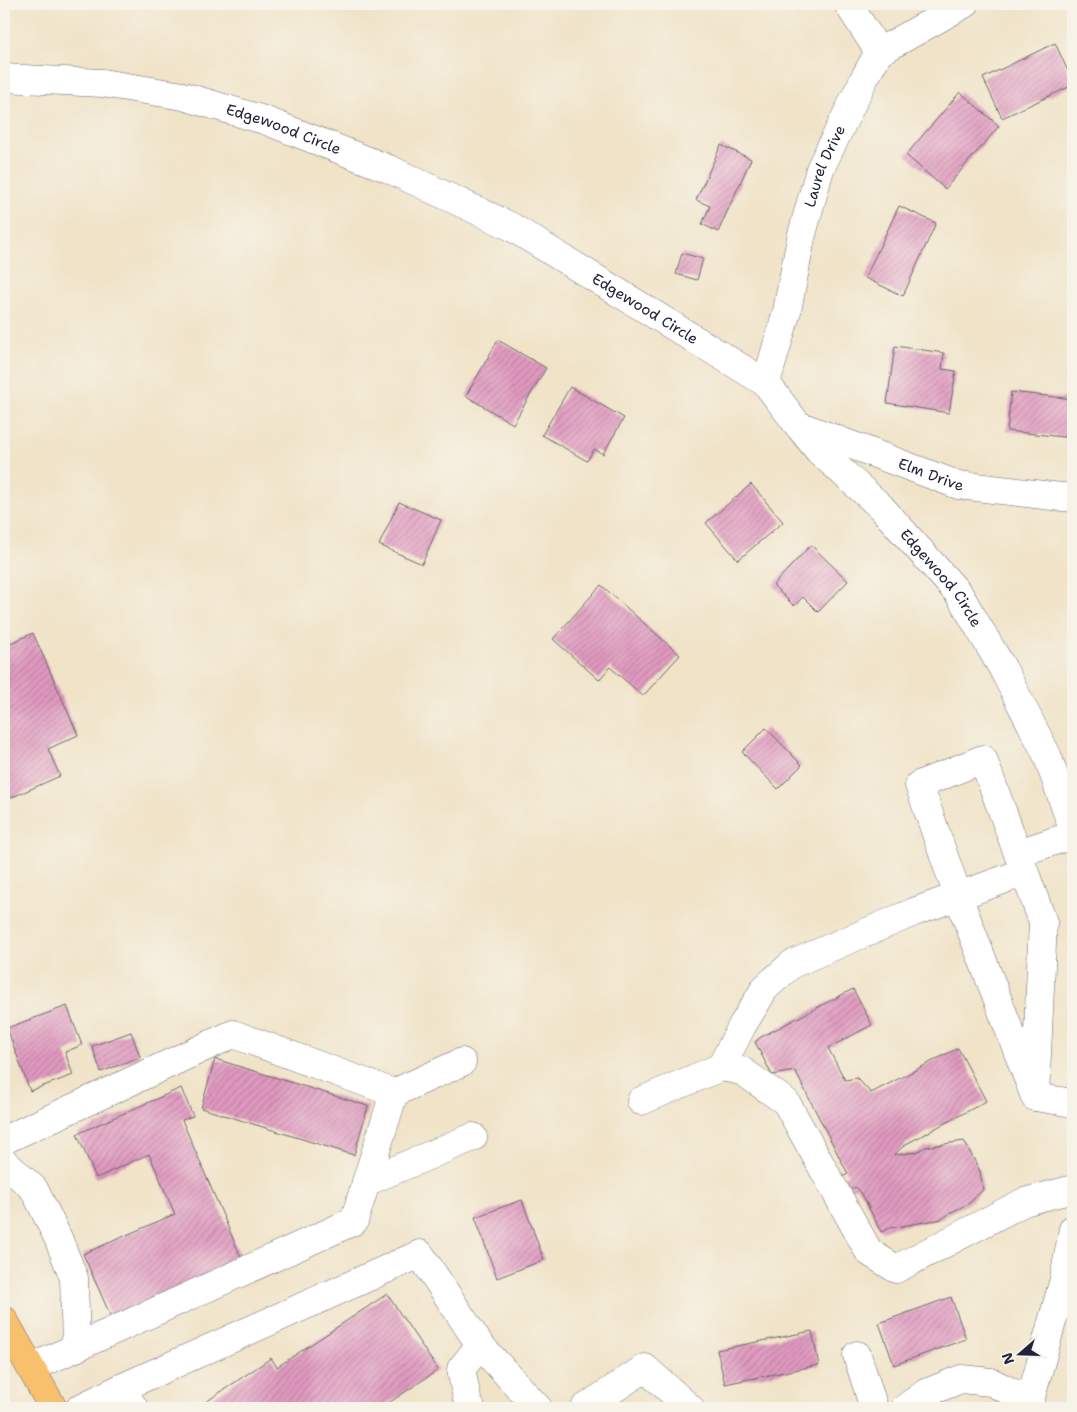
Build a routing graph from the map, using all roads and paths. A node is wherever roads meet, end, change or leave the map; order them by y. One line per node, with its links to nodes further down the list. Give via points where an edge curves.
1 (848, 4): 3 (street)
2 (964, 4): 3 (street)
3 (879, 52): 5 (street, Laurel Drive, via 820,169 801,238 787,311)
4 (4, 78): 5 (street, Edgewood Circle, via 102,82 183,96 264,120 389,169 510,226)
5 (766, 383): 6 (street, Edgewood Circle)
6 (797, 424): 7 (street, Elm Drive, via 958,485); 8 (street, Edgewood Circle, via 819,451 881,507 958,594 1004,669 1047,755)
7 (1073, 497)
8 (1073, 830)
9 (1073, 835): 10 (street)
10 (1021, 863): 11 (street); 11 (street, via 983,758 919,785); 15 (street, via 1043,922)
11 (958, 896): 13 (street, via 792,964 765,988); 15 (street)
12 (462, 1062): 14 (street)
13 (721, 1067): 16 (street); 21 (street, via 742,1071 786,1102 869,1252 896,1269 1024,1202)
14 (394, 1093): 19 (street, via 233,1034); 20 (street)
15 (1034, 1097): 17 (street)
16 (641, 1101)
17 (1073, 1103)
18 (472, 1137): 20 (street)
19 (5, 1142): 25 (street, via 34,1189 74,1278)
20 (366, 1182): 25 (street, via 354,1221)
21 (1073, 1189)
22 (1073, 1229): 29 (street, via 1064,1279)
23 (4, 1320): 27 (main road)
24 (480, 1345): 28 (street, via 420,1254); 32 (street, via 461,1369); 33 (street)
25 (76, 1348): 27 (street)
26 (857, 1355): 36 (street)
27 (30, 1368): 30 (main road)
28 (127, 1398): 31 (street)
29 (1029, 1404): 37 (street, via 991,1382 961,1379 926,1393)
30 (53, 1408)
31 (80, 1408)
32 (471, 1408)
33 (538, 1408)
34 (585, 1408): 35 (street, via 645,1368)
35 (690, 1408)
36 (874, 1408)
37 (905, 1408)

